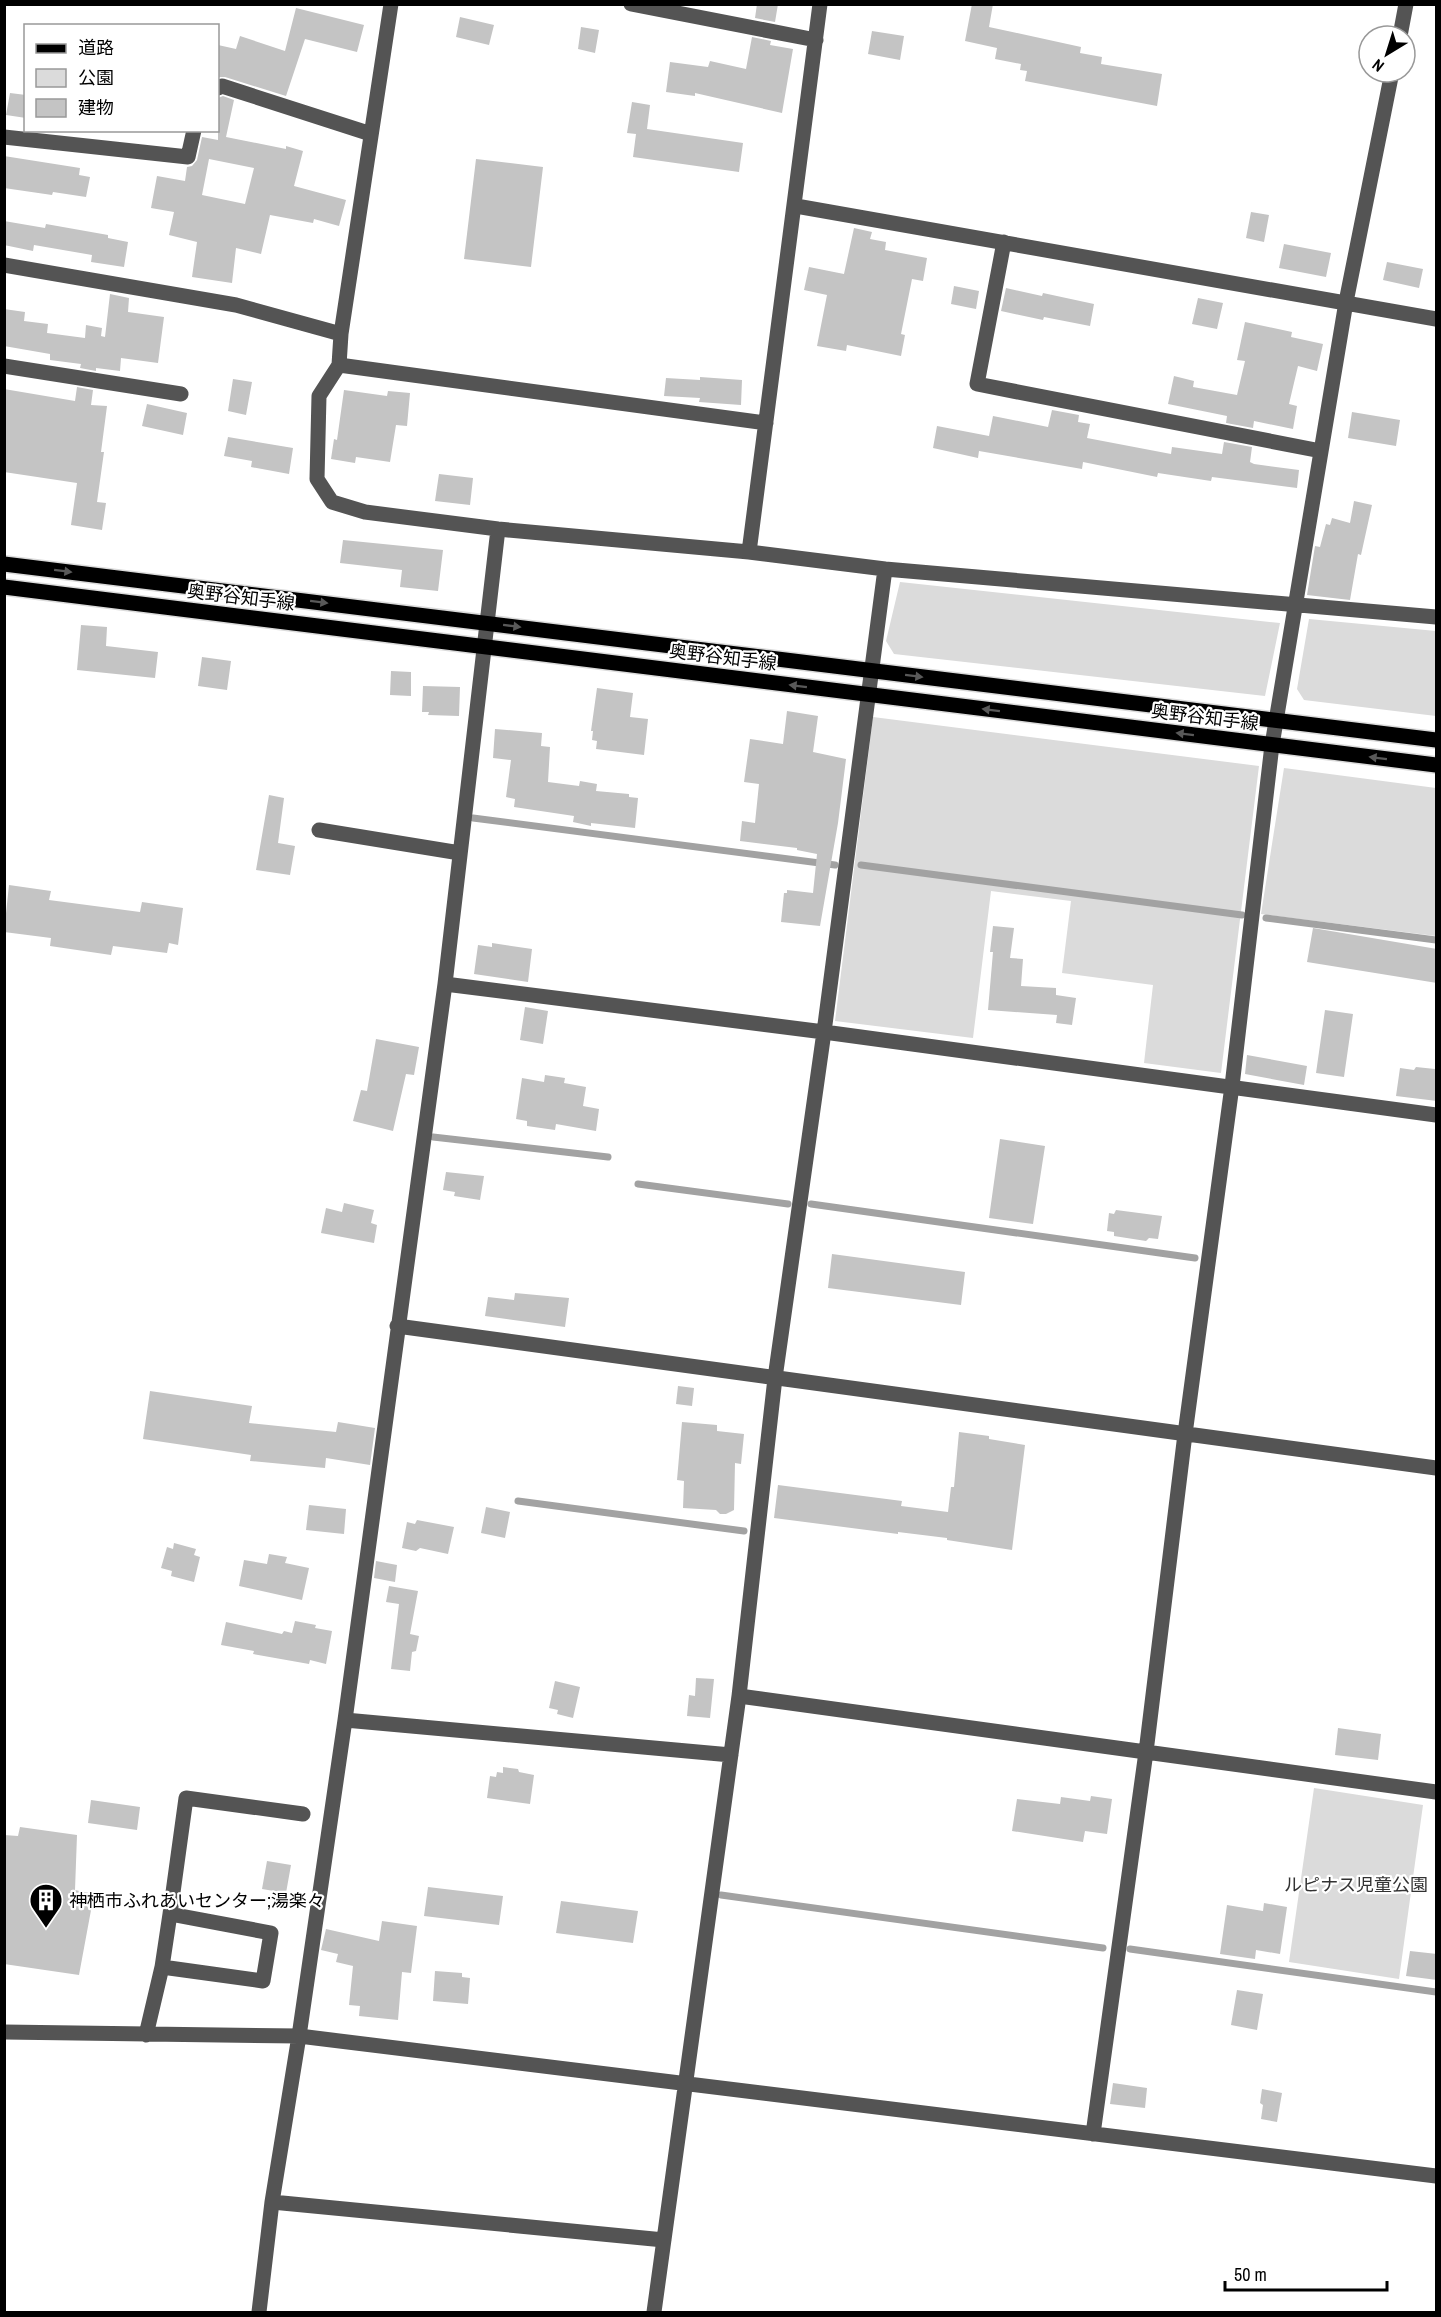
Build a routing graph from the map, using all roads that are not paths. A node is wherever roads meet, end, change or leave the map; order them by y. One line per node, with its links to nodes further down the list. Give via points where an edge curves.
1 (391, 4): 10 (street)
2 (631, 4): 6 (street)
3 (820, 4): 6 (street)
4 (1406, 4): 5 (street)
5 (1402, 24)
6 (816, 40): 12 (street)
7 (1390, 84): 15 (street)
8 (219, 88): 10 (street)
9 (194, 132): 11 (street, via 188,157)
10 (371, 134): 17 (street)
11 (4, 137)
12 (796, 206): 13 (street); 21 (street)
13 (1004, 242): 15 (street); 22 (street, via 977,384)
14 (4, 266): 17 (street, via 236,305)
15 (1346, 302): 16 (street); 22 (street)
16 (1437, 320)
17 (341, 334): 19 (street)
18 (4, 366): 20 (street)
19 (339, 366): 21 (street); 23 (street, via 320,396 316,453 317,479 332,502 365,512)
20 (181, 394)
21 (766, 423): 24 (street)
22 (1321, 451): 28 (street)
23 (498, 529): 24 (street); 30 (street)
24 (749, 552): 26 (street)
25 (4, 564): 30 (main road, 奥野谷知手線, one-way to 30)
26 (885, 568): 28 (street); 32 (street)
27 (4, 587): 31 (main road, 奥野谷知手線)
28 (1294, 604): 29 (street); 34 (street)
29 (1437, 617)
30 (486, 622): 31 (street); 32 (main road, 奥野谷知手線, one-way to 32)
31 (483, 648): 33 (main road, 奥野谷知手線, one-way to 31); 39 (street)
32 (872, 670): 33 (street); 34 (main road, 奥野谷知手線, one-way to 34)
33 (868, 694): 36 (main road, 奥野谷知手線, one-way to 33); 41 (street)
34 (1277, 720): 35 (main road, 奥野谷知手線); 36 (street)
35 (1437, 740)
36 (1272, 745): 37 (main road, 奥野谷知手線, one-way to 36); 42 (street)
37 (1437, 765)
38 (320, 830): 39 (street)
39 (460, 853): 40 (street)
40 (445, 984): 41 (street); 44 (street)
41 (824, 1032): 42 (street); 45 (street)
42 (1232, 1086): 43 (street); 46 (street)
43 (1437, 1115)
44 (397, 1326): 45 (street); 49 (street)
45 (775, 1378): 46 (street); 48 (street)
46 (1185, 1434): 47 (street); 50 (street)
47 (1437, 1468)
48 (739, 1696): 50 (street); 51 (street)
49 (345, 1720): 51 (street); 58 (street)
50 (1146, 1752): 52 (street); 60 (street)
51 (731, 1755): 59 (street)
52 (1437, 1792)
53 (303, 1814): 54 (street, via 186,1798)
54 (170, 1914): 55 (street); 55 (street, via 271,1933 263,1981)
55 (162, 1967): 57 (street)
56 (4, 2032): 57 (street)
57 (146, 2035): 58 (street)
58 (299, 2036): 59 (street); 62 (street)
59 (685, 2084): 60 (street); 63 (street)
60 (1093, 2134): 61 (street)
61 (1437, 2176)
62 (272, 2202): 63 (street); 64 (street)
63 (664, 2240): 65 (street)
64 (259, 2313)
65 (654, 2313)

